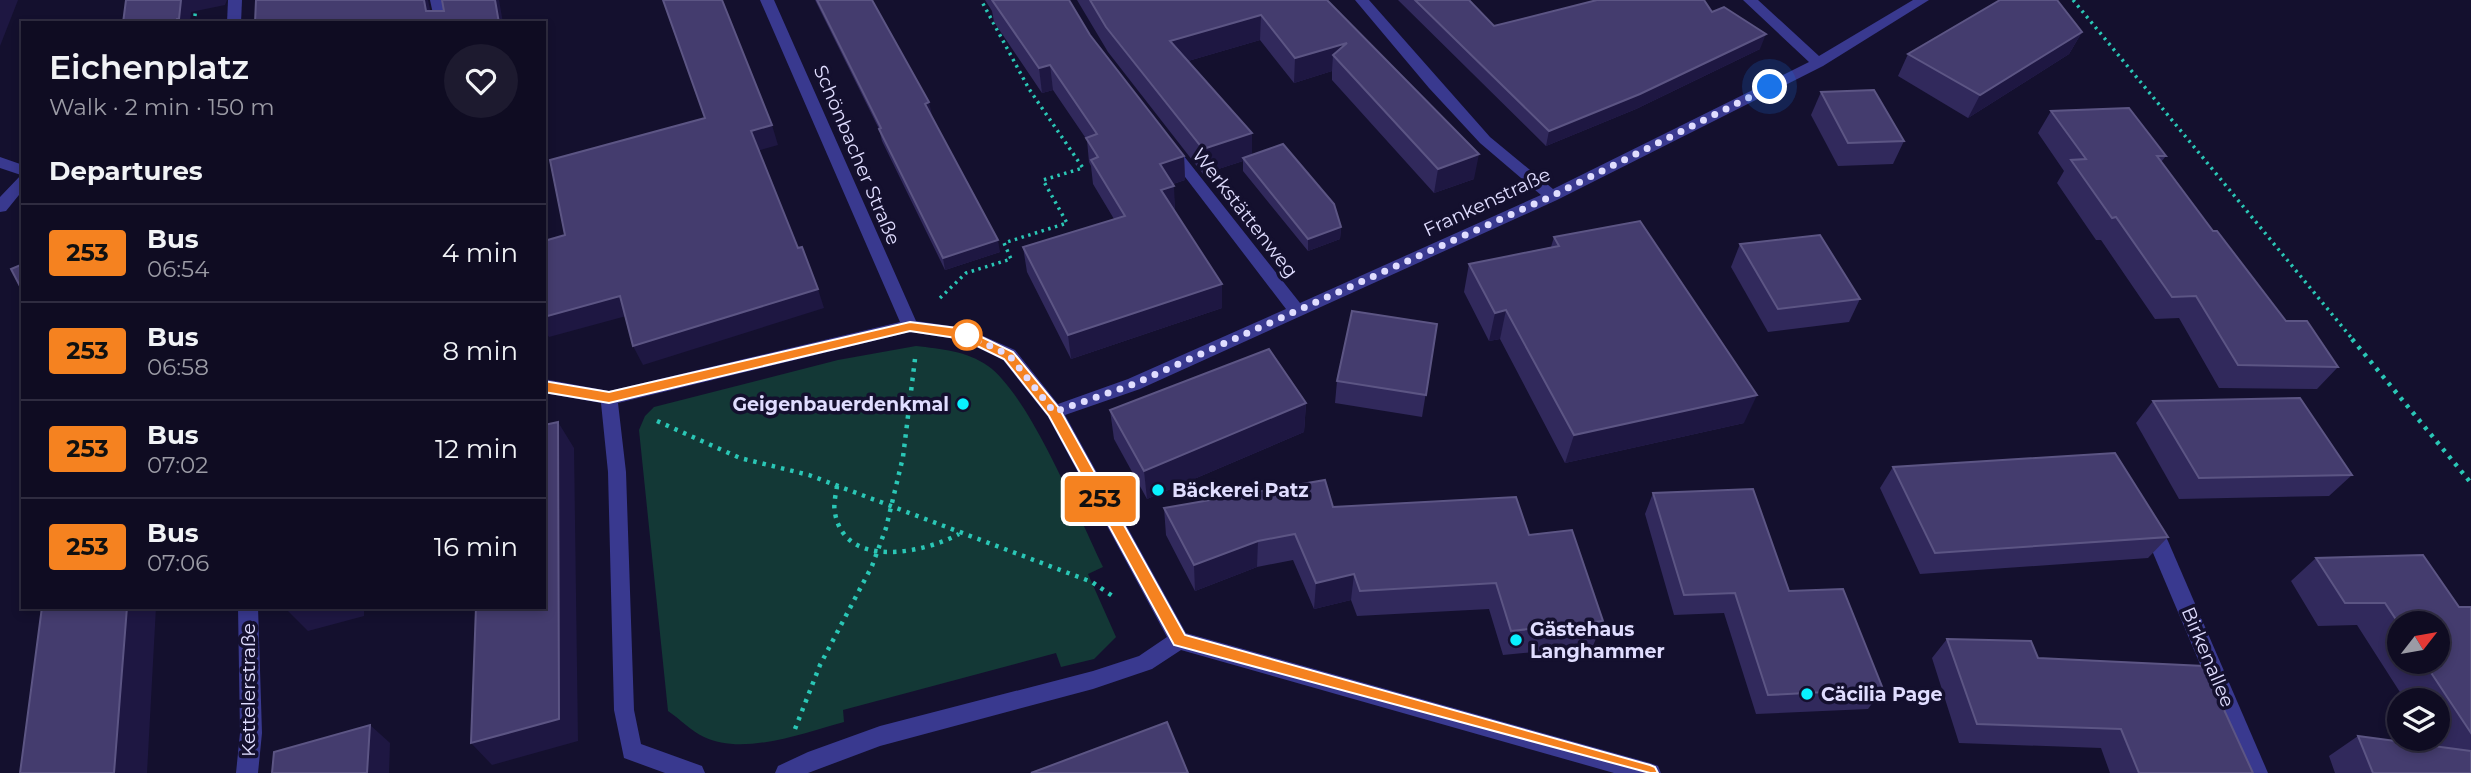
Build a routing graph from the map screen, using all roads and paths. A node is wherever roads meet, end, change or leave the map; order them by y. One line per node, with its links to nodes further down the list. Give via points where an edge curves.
1 (197, 0): 10 (path)
2 (235, 0): 11 (street)
3 (437, 0): 12 (street)
4 (767, 0): 21 (street, Schönbacher Straße)
5 (981, 0): 21 (path, via 1029,89 1083,168 1043,180 1067,223 1004,243 1011,259 966,273)
6 (1362, 0): 18 (street, via 1485,140)
7 (1750, 0): 13 (street)
8 (1922, 0): 13 (street, Frankenstraße)
9 (2073, 0): 25 (path)
10 (194, 21)
11 (234, 21)
12 (442, 21)
13 (1818, 63): 18 (street, Frankenstraße)
14 (1161, 135): 20 (street, Werkstättenweg)
15 (0, 162): 16 (street)
16 (21, 171)
17 (21, 182): 19 (street)
18 (1552, 196): 20 (street, Frankenstraße)
19 (0, 207)
20 (1297, 311): 24 (street, Frankenstraße, via 1134,384)
21 (910, 326): 23 (street); 24 (street, via 965,334 1009,355); 27 (path, via 916,346 908,429)
22 (546, 386): 23 (street)
23 (609, 398): 26 (path, via 740,458); 36 (street, via 617,472 624,710 632,751)
24 (1054, 412): 33 (street)
25 (2471, 483)
26 (836, 486): 27 (path); 30 (path, via 833,498 841,533 854,545)
27 (893, 507): 28 (path); 30 (path)
28 (959, 533): 30 (path, via 949,541 909,553); 31 (path, via 1092,582)
29 (2158, 541): 39 (street, Birkenallee)
30 (877, 552): 34 (path, via 820,664)
31 (1125, 604)
32 (248, 609): 35 (street, Kettelerstraße, via 251,733)
33 (1179, 640): 37 (street, via 1145,663 880,736); 38 (street)
34 (792, 736)
35 (247, 773)
36 (694, 773)
37 (786, 773)
38 (1650, 773)
39 (2257, 773)

